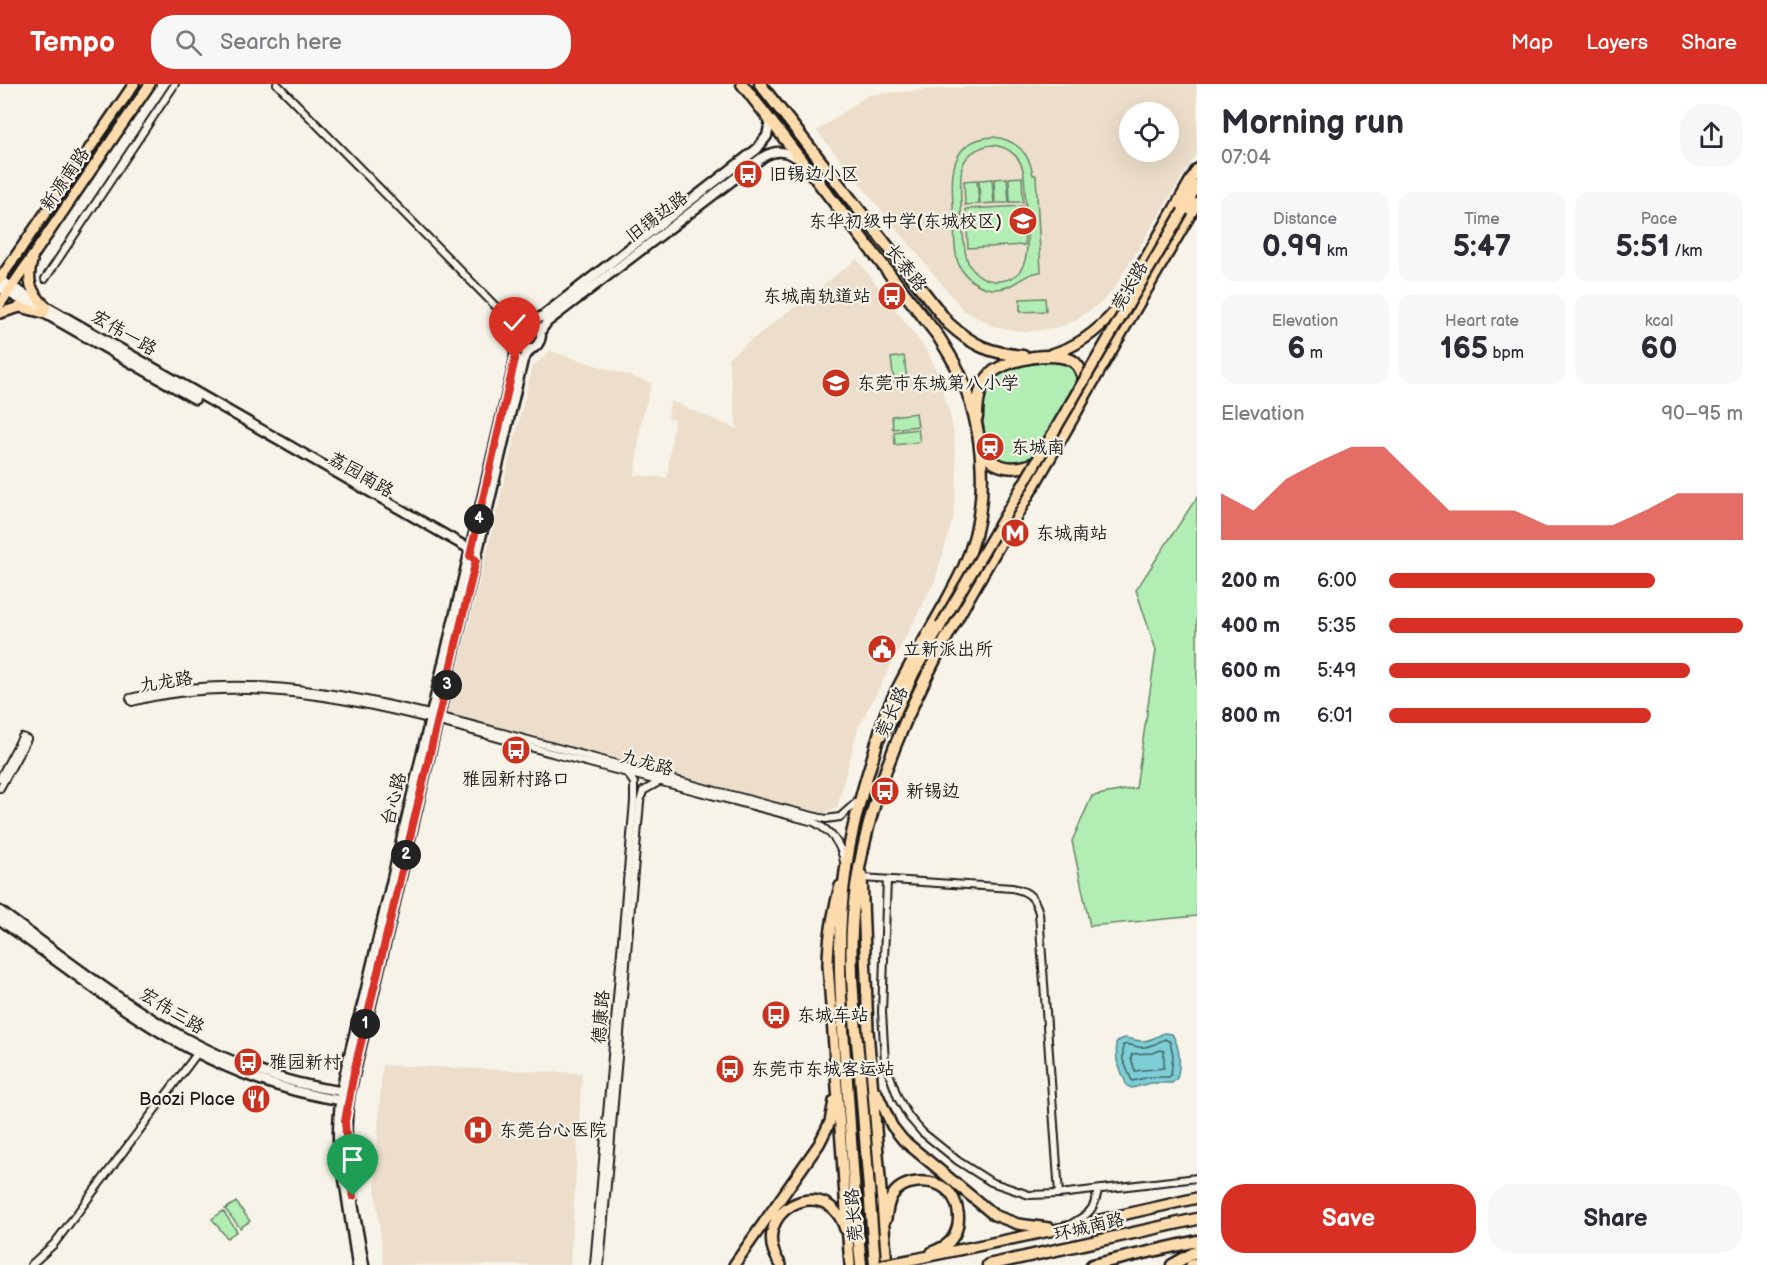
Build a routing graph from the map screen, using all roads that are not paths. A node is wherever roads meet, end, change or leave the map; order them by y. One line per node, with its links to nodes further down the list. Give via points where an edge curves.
1 (134, 84): 12 (main road, 新源南路)
2 (150, 84): 13 (main road, 新源南路)
3 (175, 84): 15 (street)
4 (277, 84): 22 (street)
5 (742, 84): 7 (highway, 长泰路)
6 (760, 84): 26 (highway, 长泰路, via 948,323 976,345 1006,354)
7 (770, 121): 8 (highway, 长泰路); 21 (main road, 旧锡边路, via 767,136 757,149)
8 (802, 162): 23 (main road, 旧锡边路, via 786,152 763,157 547,322); 29 (highway, 长泰路, via 938,336 958,370)
9 (1197, 169): 26 (main road, 莞长路, via 1104,324 1079,344)
10 (1197, 185): 34 (main road, 莞长路, bridge)
11 (1197, 203): 27 (main road, 莞长路)
12 (20, 250): 14 (main road); 16 (main road, 新源南路)
13 (33, 254): 17 (main road, 新源南路); 19 (main road, via 31,288)
14 (0, 267)
15 (45, 279)
16 (0, 280): 17 (main road, 宏伟一路)
17 (6, 289): 18 (main road, 新源南路); 19 (main road, 宏伟一路)
18 (0, 304)
19 (45, 310): 20 (main road, via 20,307); 28 (main road, 宏伟一路)
20 (0, 314)
21 (531, 321): 22 (main road); 23 (main road)
22 (514, 325): 24 (main road, via 510,334)
23 (540, 332): 25 (main road, via 538,344)
24 (513, 343): 25 (main road, via 520,350); 32 (main road, 台心路, via 513,368)
25 (530, 350): 32 (main road, 台心路, via 523,360)
26 (1038, 357): 27 (highway, via 1063,356 1072,360 1084,381); 29 (highway, via 1006,363 989,375 978,397)
27 (1084, 398): 31 (highway, 莞长路)
28 (230, 416): 32 (main road, 荔园南路)
29 (976, 429): 30 (highway, 莞长路)
30 (979, 444): 31 (highway, via 991,462 1009,468 1040,462); 34 (highway, 莞长路, via 982,485 977,527 964,567 886,713)
31 (1054, 452): 40 (highway, 莞长路, via 914,701 888,762)
32 (474, 555): 33 (main road, 台心路)
33 (435, 718): 33 (street, 九龙路, via 344,695 275,687 202,686 130,698 132,702 202,690 301,694); 35 (street, 九龙路); 39 (street, 九龙路, via 826,819 840,817); 49 (main road, 台心路, via 344,1074)
34 (876, 743): 39 (highway, 莞长路)
35 (627, 773): 37 (street, 九龙路); 65 (street, 德康路, via 634,783 634,801)
36 (0, 778): 38 (street, via 25,738)
37 (659, 781): 41 (street, 九龙路, via 825,827 835,836); 66 (street, 德康路, via 643,791 640,802)
38 (0, 788)
39 (859, 800): 41 (highway, 莞长路)
40 (861, 857): 42 (main road); 71 (highway, 莞长路, via 852,967)
41 (846, 868): 48 (main road, via 828,946); 70 (highway, 莞长路, via 838,967)
42 (862, 878): 43 (street); 47 (main road)
43 (887, 880): 52 (street, via 883,1041 885,1062 898,1098 922,1132 991,1182 1029,1195); 52 (street, via 1012,888 1029,893 1036,902)
44 (0, 911): 46 (main road, 宏伟三路)
45 (0, 920): 46 (main road, 宏伟三路, via 164,1036)
46 (199, 1051): 49 (main road, 宏伟三路); 62 (street, via 54,1244)
47 (872, 1076): 55 (main road, via 879,1102 903,1140 994,1215 1018,1224); 57 (main road)
48 (836, 1081): 58 (main road); 67 (main road, via 830,1122 822,1138)
49 (345, 1097): 63 (main road, 台心路, via 338,1139); 64 (main road, 台心路, via 348,1166)
50 (1197, 1178): 51 (street)
51 (1098, 1190): 52 (street); 55 (street, via 1096,1204 1088,1215)
52 (1059, 1194)
53 (1197, 1197): 55 (main road)
54 (1197, 1219): 73 (highway, 环城南路)
55 (1064, 1228): 60 (main road)
56 (1197, 1241): 74 (highway, 环城南路)
57 (885, 1245): 60 (main road, via 888,1204 896,1191 912,1182 938,1185 956,1203 957,1227 947,1245); 72 (main road)
58 (849, 1250): 68 (main road, via 842,1221 831,1207 819,1201 796,1202 783,1210 772,1230 772,1246); 69 (main road)
59 (1197, 1251): 75 (highway)
60 (915, 1259): 72 (main road, bridge)
61 (1197, 1263): 76 (main road)
62 (31, 1265)
63 (357, 1265)
64 (364, 1265)
65 (594, 1265)
66 (600, 1265)
67 (734, 1265)
68 (781, 1265)
69 (850, 1265)
70 (861, 1265)
71 (875, 1265)
72 (885, 1265)
73 (988, 1265)
74 (1092, 1265)
75 (1172, 1265)
76 (1191, 1265)

